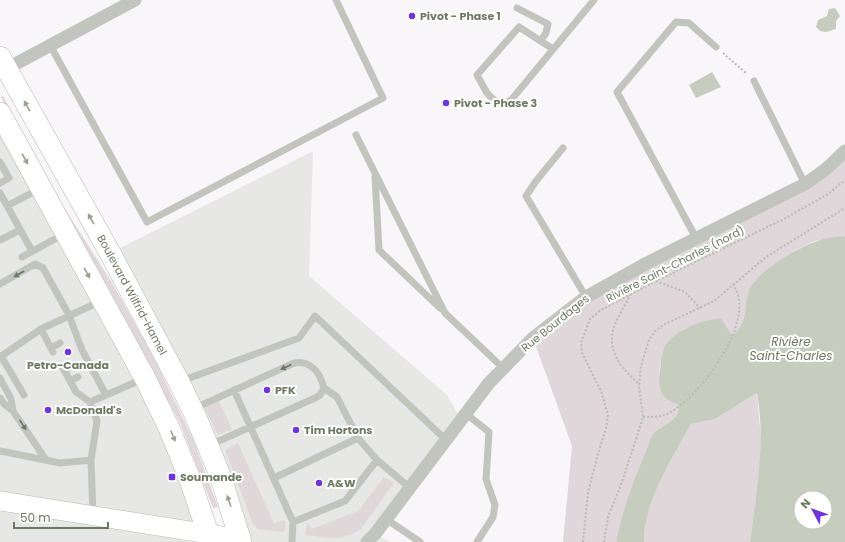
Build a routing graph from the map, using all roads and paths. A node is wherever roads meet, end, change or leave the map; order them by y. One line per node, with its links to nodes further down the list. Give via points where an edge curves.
1 (135, 0): 6 (street)
2 (336, 0): 6 (lane, via 383,98 147,222)
3 (594, 0): 8 (lane)
4 (517, 8): 5 (lane, via 548,24)
5 (541, 40): 8 (lane); 8 (lane, via 519,27 476,75 487,94 497,103 506,103 512,99)
6 (50, 45): 9 (street)
7 (716, 47): 10 (path); 26 (lane, via 688,23 676,22 617,92)
8 (553, 49)
9 (2, 66): 48 (main road, Boulevard Wilfrid-Hamel, one-way to 9, via 106,246)
10 (754, 80): 19 (lane)
11 (2, 122): 20 (main road, one-way to 20)
12 (356, 135): 16 (lane)
13 (563, 148): 34 (lane, via 526,196)
14 (845, 151): 19 (street, Rue Bourdages)
15 (0, 162): 18 (lane, via 9,178)
16 (375, 174): 37 (lane); 37 (lane, via 379,250)
17 (845, 180): 30 (path, Rivière Saint-Charles (nord), via 828,194 784,218)
18 (0, 183)
19 (805, 184): 26 (street, Rue Bourdages)
20 (41, 188): 22 (lane); 25 (main road)
21 (0, 193): 22 (lane)
22 (7, 206): 24 (lane)
23 (845, 208): 32 (path, via 766,257)
24 (20, 230): 27 (lane); 28 (lane)
25 (65, 233): 28 (lane); 35 (main road, one-way to 35)
26 (696, 238): 34 (street, Rue Bourdages)
27 (0, 240)
28 (32, 251): 29 (lane)
29 (22, 257)
30 (656, 281): 33 (path, Rivière Saint-Charles (nord)); 36 (path, via 685,292)
31 (0, 284): 38 (lane, one-way to 31, via 43,268 35,264)
32 (733, 285): 36 (path, via 722,296); 59 (path, via 738,291 738,314 730,341 706,382 668,414)
33 (632, 294): 49 (path, via 615,323 611,347 623,369); 80 (path, Rivière Saint-Charles (nord), via 601,310 590,319 581,343 586,363 601,391 608,415 588,493)
34 (586, 297): 43 (street, Rue Bourdages, via 533,338)
35 (102, 300): 38 (lane); 46 (main road)
36 (700, 308): 49 (path, via 655,331 645,351)
37 (444, 313): 43 (lane)
38 (69, 315): 39 (lane); 53 (lane, via 73,336)
39 (41, 329): 40 (lane, via 52,350); 41 (lane)
40 (60, 343)
41 (1, 356): 52 (lane)
42 (72, 366): 47 (lane, via 63,368)
43 (503, 368): 58 (street, Rue Bourdages)
44 (78, 377): 47 (lane)
45 (0, 378): 56 (lane, via 11,399)
46 (145, 378): 53 (lane); 74 (main road, one-way to 74, via 170,428)
47 (70, 381): 55 (lane, via 76,392)
48 (179, 382): 57 (main road, Boulevard Wilfrid-Hamel); 62 (lane, via 300,338 315,316)
49 (640, 386): 59 (path)
50 (324, 388): 51 (lane, one-way to 51, via 314,368 302,362 294,363); 60 (lane, via 315,398); 61 (lane, via 337,397)
51 (234, 390): 57 (lane); 60 (lane)
52 (24, 395)
53 (106, 395): 55 (lane)
54 (0, 398): 56 (lane)
55 (90, 402): 66 (lane, via 97,421)
56 (13, 410): 65 (lane, one-way to 65)
57 (192, 410): 63 (main road, Boulevard Wilfrid-Hamel)
58 (466, 413): 62 (street, Rue Bourdages); 79 (lane, via 488,432 486,479 495,505 493,517)
59 (643, 417): 81 (path, via 608,517)
60 (251, 426): 63 (lane); 68 (lane)
61 (358, 438): 67 (lane); 68 (lane)
62 (445, 439): 69 (street, Rue Bourdages)
63 (208, 446): 75 (main road, Boulevard Wilfrid-Hamel, one-way to 63)
64 (0, 450): 65 (lane)
65 (46, 460): 66 (lane, via 60,463)
66 (91, 460): 71 (lane)
67 (377, 460): 69 (lane); 73 (lane, via 344,501)
68 (274, 478): 73 (lane)
69 (409, 487): 72 (street, Rue Bourdages)
70 (0, 501): 71 (street)
71 (93, 515): 74 (street)
72 (386, 519): 77 (street, Rue Bourdages); 78 (lane)
73 (293, 522): 76 (lane)
74 (210, 537): 75 (street)
75 (244, 541)
76 (292, 542)
77 (367, 542)
78 (420, 542)
79 (477, 542)
80 (583, 542)
81 (604, 542)

